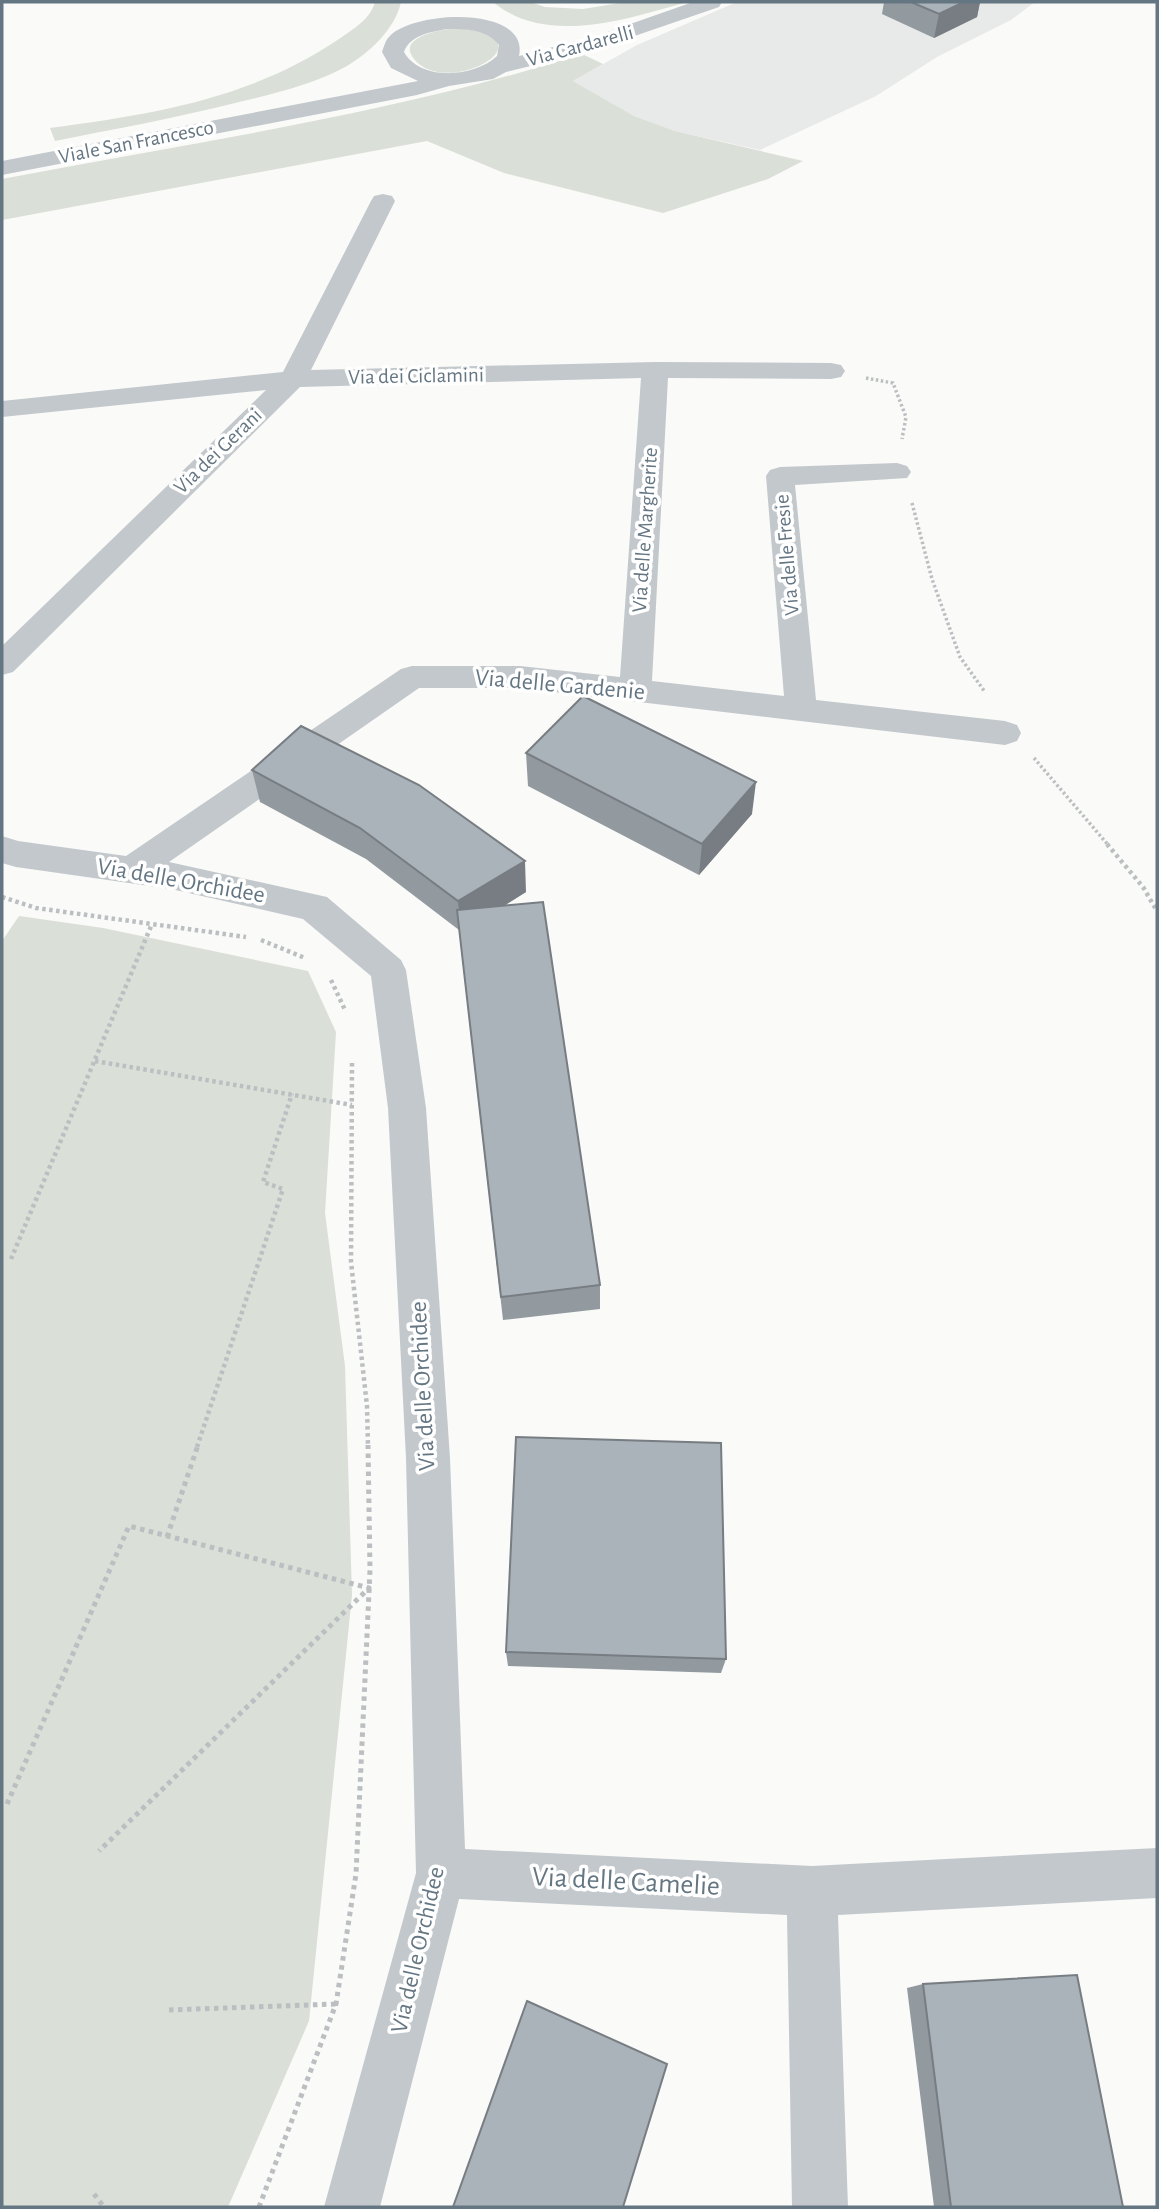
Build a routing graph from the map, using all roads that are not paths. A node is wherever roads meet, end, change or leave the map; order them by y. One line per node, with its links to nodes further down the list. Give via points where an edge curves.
1 (711, 2): 4 (street, Via Cardarelli)
2 (484, 3): 5 (street)
3 (412, 13): 8 (street)
4 (659, 23): 7 (street, Via Cardarelli); 9 (street, Via Cardarelli, via 595,45)
5 (495, 30): 6 (street, Via Cardarelli); 8 (street, Via Cardarelli, via 466,22 412,30); 9 (street, via 507,39 510,49)
6 (524, 33)
7 (550, 34)
8 (381, 59): 10 (street, via 411,72); 11 (street, Viale San Francesco)
9 (499, 66): 10 (street, Via Cardarelli, via 476,76)
10 (447, 79): 11 (street, Viale San Francesco)
11 (271, 114): 12 (street, Viale San Francesco)
12 (2, 167)
13 (383, 201): 16 (street, Via dei Gerani)
14 (655, 370): 15 (street, Via dei Ciclamini); 16 (street, Via dei Ciclamini); 20 (street, Via delle Margherite)
15 (831, 371)
16 (293, 379): 17 (street, Via dei Ciclamini); 19 (street, Via dei Gerani)
17 (2, 409)
18 (897, 472): 21 (street, Via delle Fresie, via 780,476)
19 (2, 664)
20 (635, 690): 21 (street, Via delle Gardenie); 24 (street, Via delle Gardenie, via 520,677 412,677)
21 (801, 710): 22 (street, Via delle Gardenie)
22 (1016, 742)
23 (2, 849): 24 (street, Via delle Orchidee)
24 (131, 871): 26 (street, Via delle Orchidee, via 314,906 388,970 407,1108 428,1458)
25 (1157, 1872): 27 (street, Via delle Camelie)
26 (441, 1873): 27 (street, Via delle Camelie); 28 (street, Via delle Orchidee)
27 (811, 1891): 29 (street)
28 (352, 2207)
29 (820, 2207)

